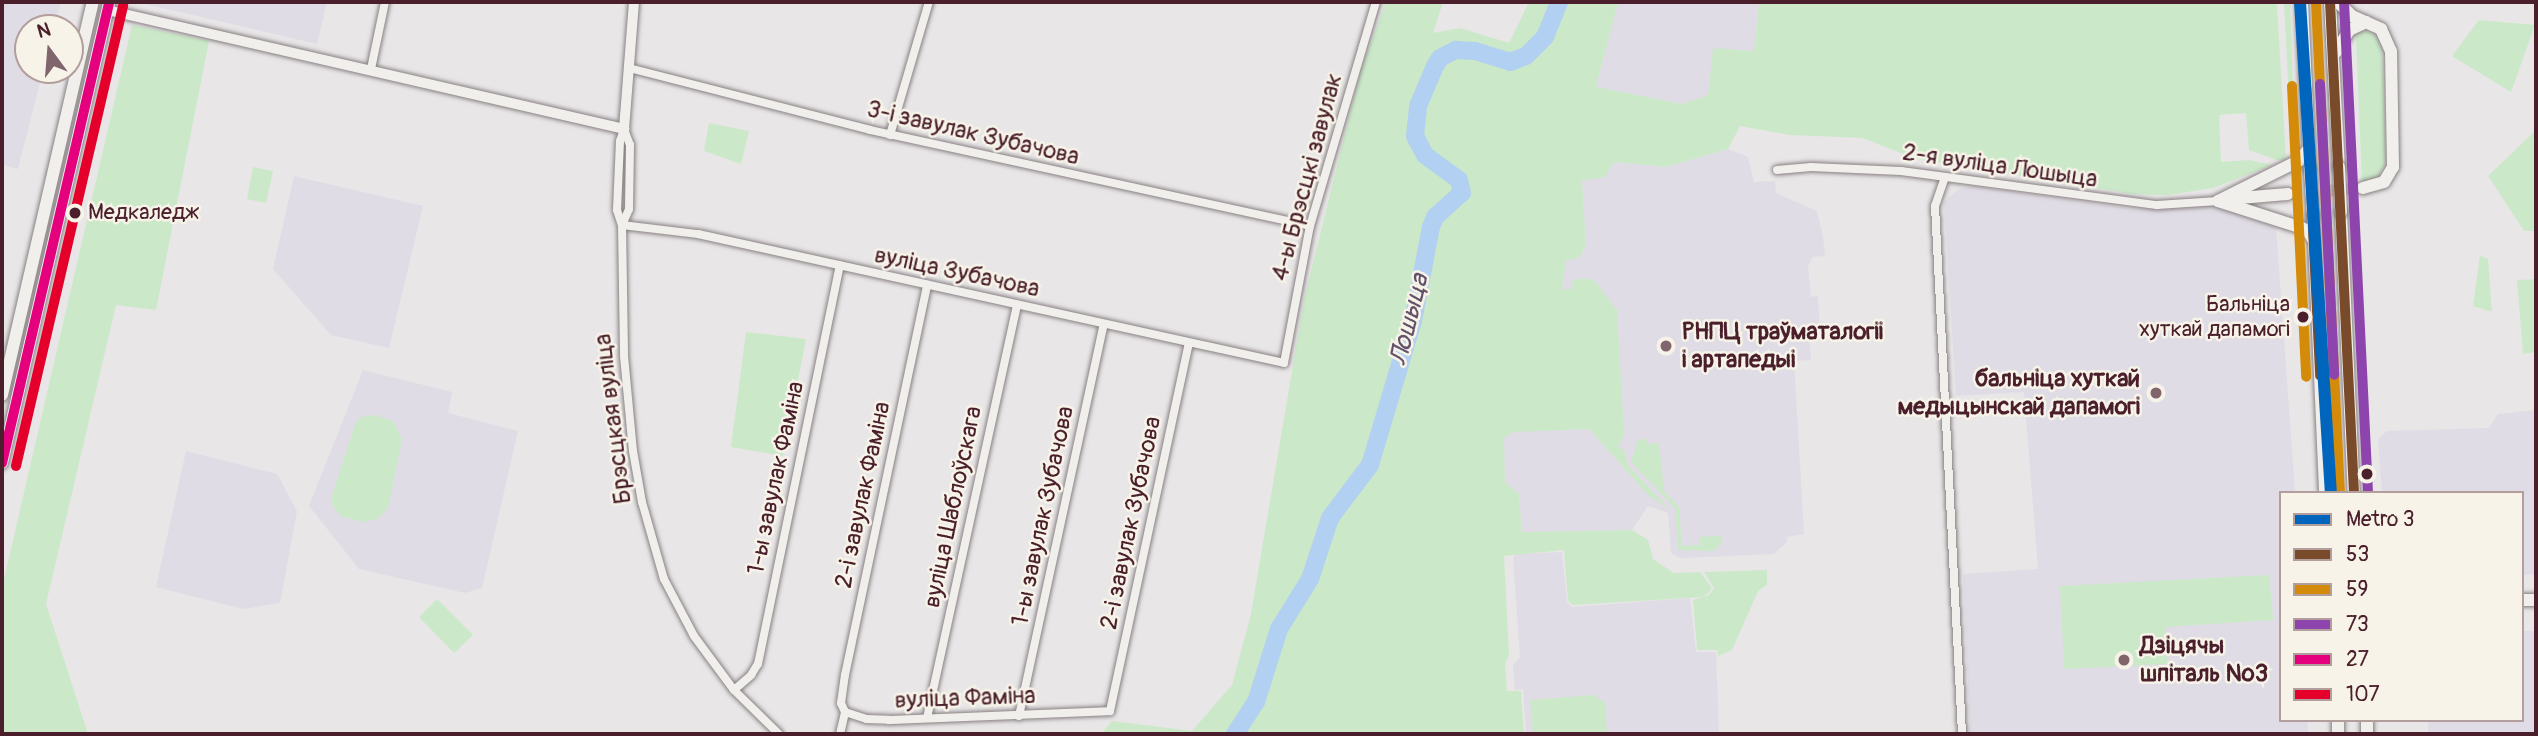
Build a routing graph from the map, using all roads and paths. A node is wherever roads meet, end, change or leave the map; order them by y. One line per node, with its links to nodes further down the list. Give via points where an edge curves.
1 (385, 2): 13 (street)
2 (634, 2): 12 (street, Брэсцкая вуліца)
3 (929, 2): 15 (street)
4 (1376, 2): 25 (street, 4-ы Брэсцкі завулак)
5 (2302, 2): 16 (main road)
6 (2330, 2): 11 (main road)
7 (2338, 2): 10 (main road)
8 (92, 4): 9 (main road); 20 (main road)
9 (108, 6): 13 (street); 22 (main road)
10 (2366, 22): 11 (main road, via 2348,30); 19 (main road, via 2381,29 2389,42 2395,157 2384,182)
11 (2334, 58): 37 (main road, bridge)
12 (629, 68): 14 (street, Брэсцкая вуліца); 15 (street, 3-і завулак Зубачова)
13 (371, 69): 14 (street)
14 (624, 129): 24 (street, Брэсцкая вуліца, via 630,145 629,209)
15 (890, 135): 25 (street, 3-і завулак Зубачова)
16 (2309, 148): 23 (main road, via 2300,160); 26 (main road, bridge)
17 (1777, 170): 18 (street, 2-я вуліца Лошыца, via 1811,167)
18 (1945, 177): 23 (street, 2-я вуліца Лошыца, via 2145,204); 45 (street, via 1936,206)
19 (2363, 188)
20 (48, 194): 22 (main road); 33 (main road)
21 (2288, 194): 23 (main road)
22 (65, 197): 34 (main road)
23 (2218, 201): 26 (main road, via 2302,228)
24 (622, 225): 27 (street, вуліца Зубачова, via 698,234); 38 (street, Брэсцкая вуліца, via 625,378 642,502 664,579 694,636)
25 (1310, 226): 32 (street, 4-ы Брэсцкі завулак)
26 (2314, 242): 36 (main road)
27 (840, 265): 28 (street, вуліца Зубачова); 38 (street, 1-ы завулак Фаміна, via 758,664)
28 (927, 285): 29 (street, вуліца Зубачова); 40 (street, 2-і завулак Фаміна, via 845,675 841,702)
29 (1017, 305): 30 (street, вуліца Зубачова); 42 (street, вуліца Шаблоўскага)
30 (1104, 324): 31 (street, вуліца Зубачова); 41 (street, 1-ы завулак Зубачова)
31 (1189, 343): 32 (street, вуліца Зубачова); 39 (street, 2-і завулак Зубачова)
32 (1284, 363)
33 (2, 395)
34 (7, 416): 35 (main road)
35 (2, 463)
36 (2325, 491)
37 (2354, 491)
38 (734, 690): 43 (street, Брэсцкая вуліца)
39 (1110, 711): 41 (street, вуліца Фаміна)
40 (845, 712): 42 (street, вуліца Фаміна, via 866,719); 44 (street)
41 (1019, 716): 42 (street, вуліца Фаміна)
42 (927, 718)
43 (779, 734)
44 (840, 734)
45 (1962, 734)

